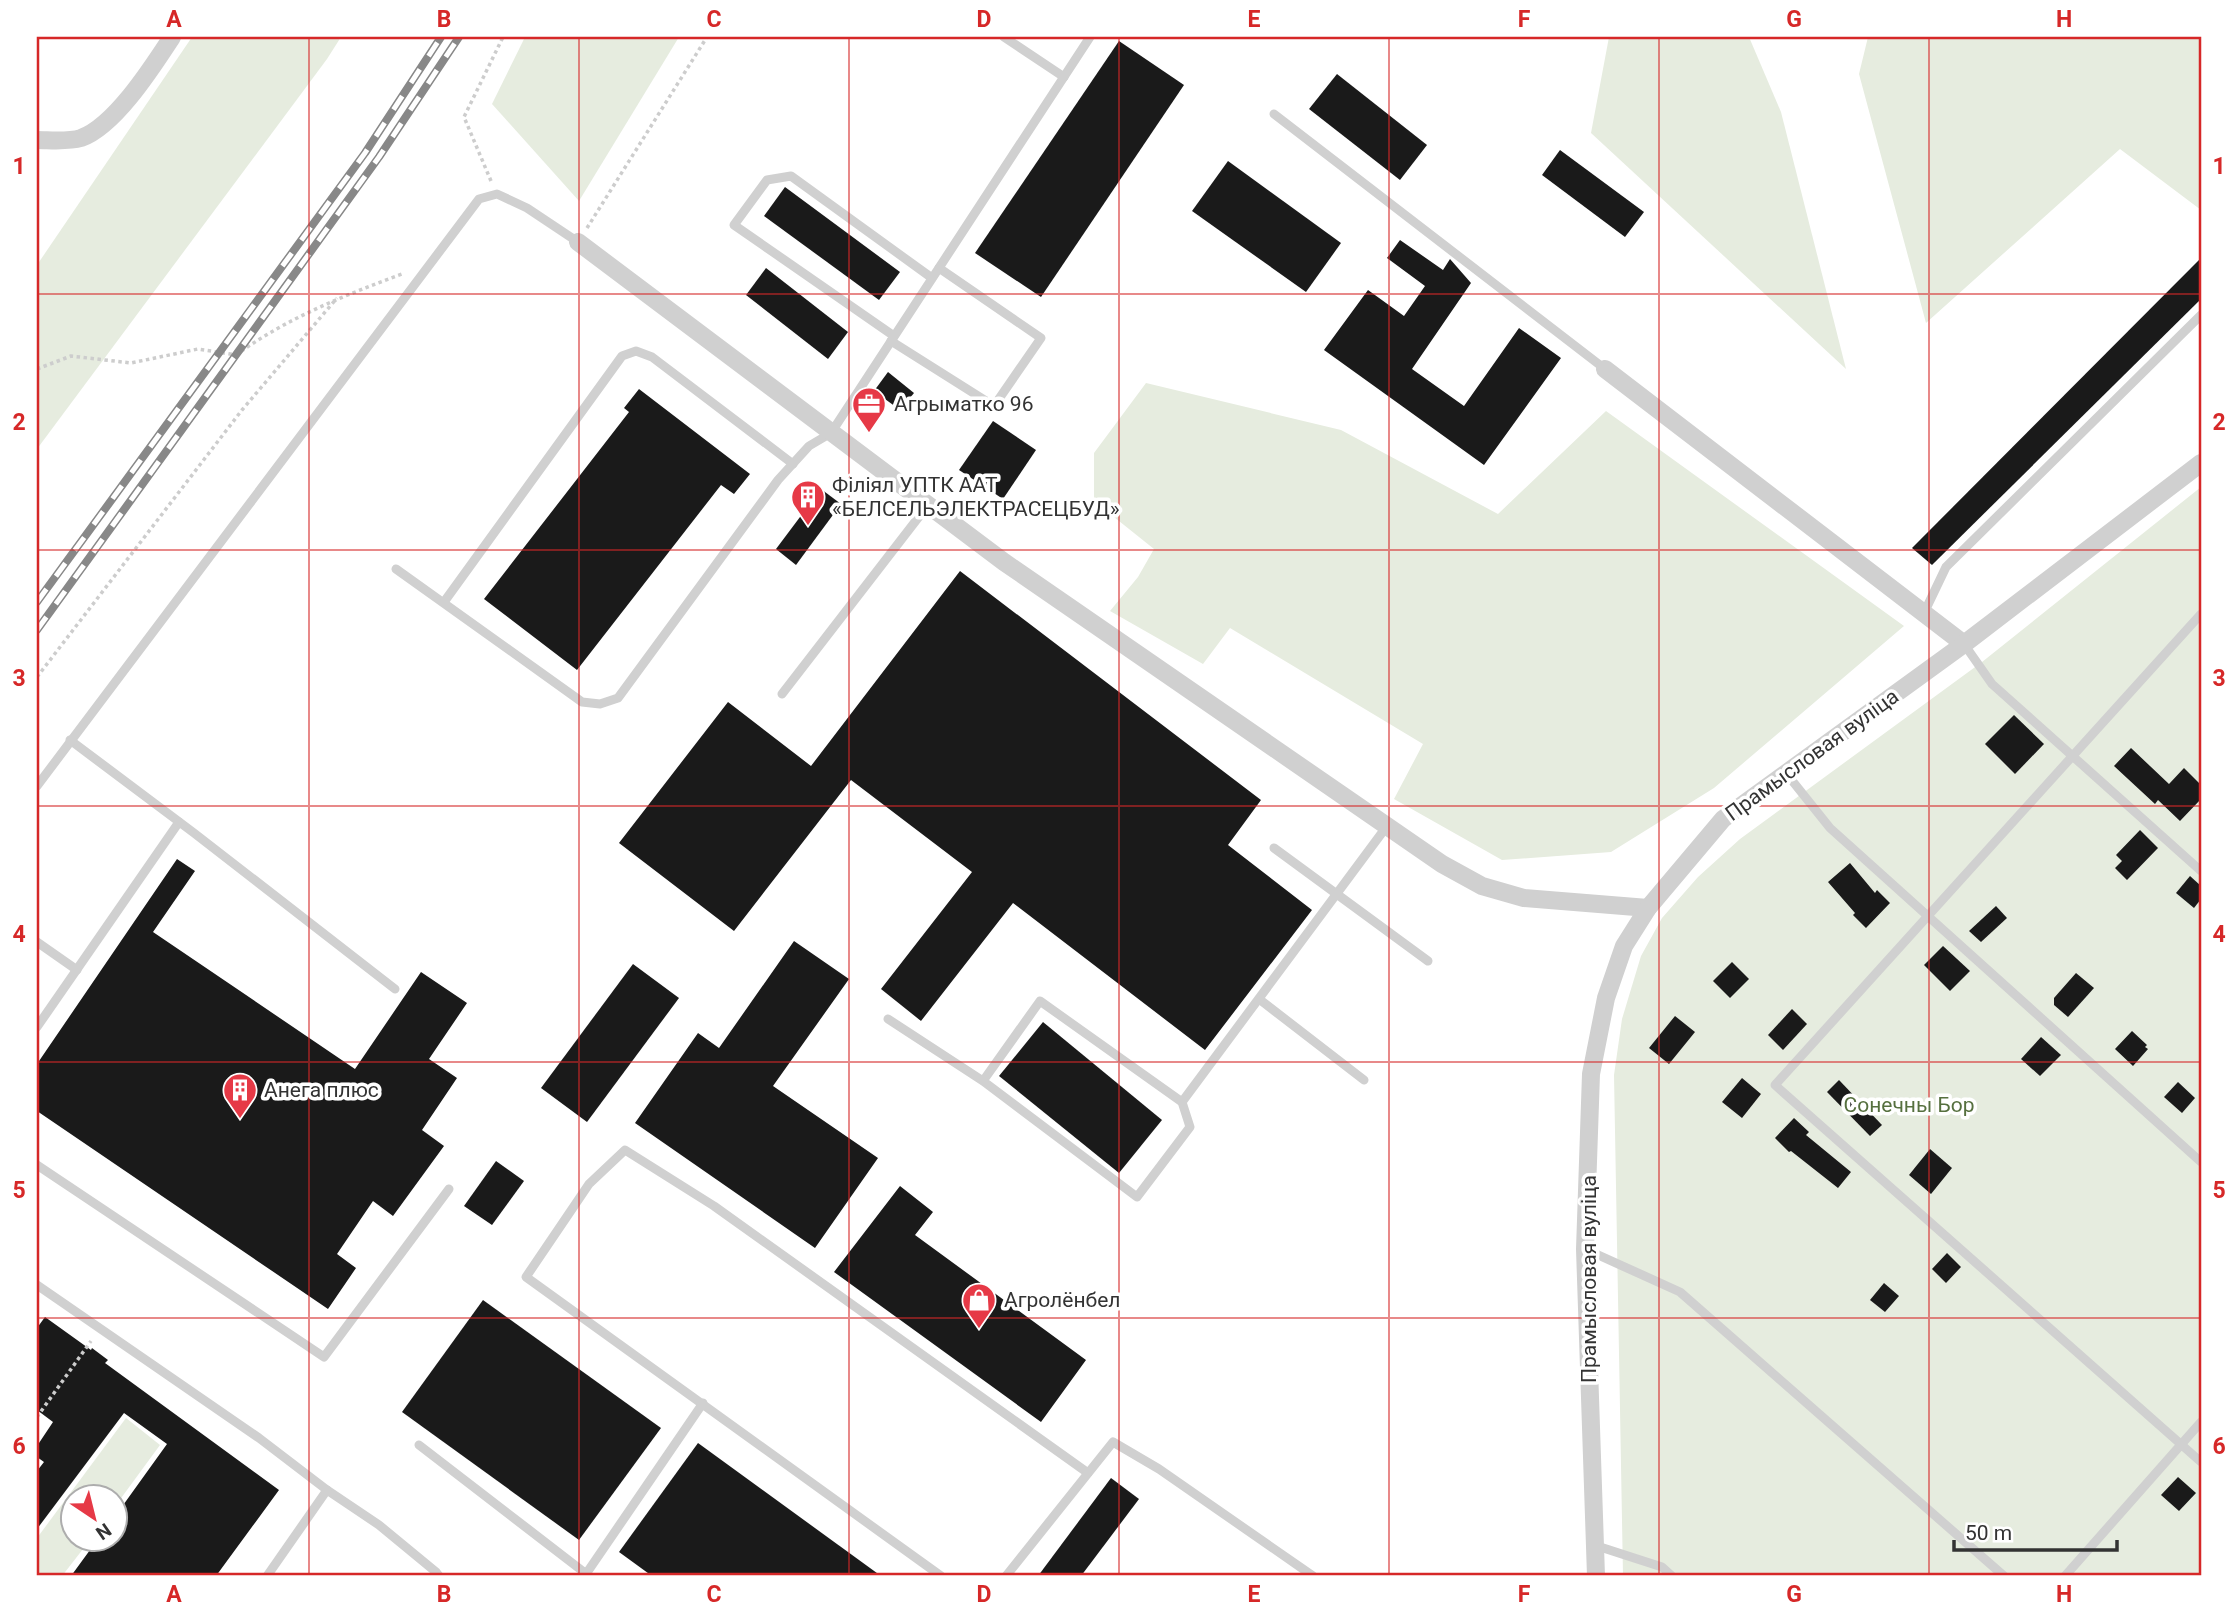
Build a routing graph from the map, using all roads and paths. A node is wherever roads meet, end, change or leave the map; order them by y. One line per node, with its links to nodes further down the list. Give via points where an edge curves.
1 (172, 37): 8 (street, via 154,65 100,125 80,138)
2 (503, 37): 9 (path, via 464,117)
3 (707, 37): 10 (path)
4 (1004, 37): 6 (lane)
5 (1090, 37): 6 (lane)
6 (1064, 77): 12 (lane)
7 (1274, 114): 18 (lane)
8 (37, 140)
9 (497, 194): 10 (lane); 11 (lane, via 479,199)
10 (578, 242): 19 (street)
11 (431, 264): 14 (path); 30 (lane)
12 (939, 268): 13 (lane); 16 (lane, via 1041,338 994,406)
13 (932, 278): 16 (lane); 16 (lane, via 791,176 767,180 734,225)
14 (337, 298): 17 (path, via 266,333 236,355 198,349 131,363 71,356); 28 (path, via 242,410)
15 (2201, 315): 25 (lane, via 1946,567)
16 (893, 339): 19 (lane)
17 (37, 369)
18 (1605, 369): 25 (street)
19 (831, 432): 21 (lane); 22 (street)
20 (2201, 463): 27 (street, Прамысловая вуліца)
21 (793, 464): 24 (lane, via 618,698 600,704 582,702); 24 (lane, via 652,357 636,351 622,356)
22 (928, 505): 29 (lane); 35 (street)
23 (396, 569): 24 (lane)
24 (444, 602)
25 (1924, 613): 27 (street)
26 (2201, 614): 31 (lane)
27 (1964, 644): 31 (lane, via 1992,684); 32 (street, Прамысловая вуліца)
28 (37, 677)
29 (782, 694)
30 (70, 740): 33 (lane); 34 (lane)
31 (2072, 755): 37 (lane); 40 (lane)
32 (1786, 773): 39 (street, Прамысловая вуліца, via 1723,819); 40 (lane, via 1830,828)
33 (37, 786)
34 (179, 822): 43 (lane); 44 (lane)
35 (1387, 826): 38 (lane); 39 (street, via 1482,886 1524,898)
36 (1274, 848): 38 (lane)
37 (2201, 871)
38 (1336, 894): 42 (lane); 45 (lane)
39 (1648, 908): 54 (street, Прамысловая вуліца, via 1624,946 1610,985 1591,1074)
40 (1927, 916): 51 (lane); 60 (lane, via 1775,1085)
41 (37, 942): 43 (lane)
42 (1428, 961)
43 (76, 970): 47 (lane)
44 (395, 989)
45 (1259, 999): 48 (lane); 50 (lane)
46 (888, 1019): 49 (lane)
47 (37, 1027)
48 (1364, 1080)
49 (983, 1081): 50 (lane, via 1040,1001); 50 (lane, via 1137,1197 1190,1127)
50 (1182, 1102)
51 (2201, 1162)
52 (37, 1165): 53 (lane, via 324,1357)
53 (449, 1189)
54 (1585, 1249): 65 (street, Прамысловая вуліца); 74 (lane, via 1680,1292)
55 (37, 1285): 56 (lane)
56 (100, 1328): 58 (path); 64 (lane)
57 (703, 1403): 63 (lane, via 526,1277 589,1184 625,1150 714,1206); 66 (lane); 69 (lane)
58 (37, 1417)
59 (2201, 1422): 60 (lane)
60 (2181, 1444): 62 (lane); 75 (lane)
61 (419, 1445): 66 (lane)
62 (2201, 1462)
63 (1088, 1474): 70 (lane); 71 (lane, via 1113,1442)
64 (327, 1490): 67 (lane); 68 (lane, via 379,1525)
65 (1594, 1545): 72 (street, Прамысловая вуліца); 73 (lane, via 1662,1567)
66 (588, 1575)
67 (267, 1576)
68 (439, 1576)
69 (941, 1576)
70 (1006, 1576)
71 (1313, 1576)
72 (1596, 1576)
73 (1672, 1576)
74 (2004, 1576)
75 (2065, 1576)

